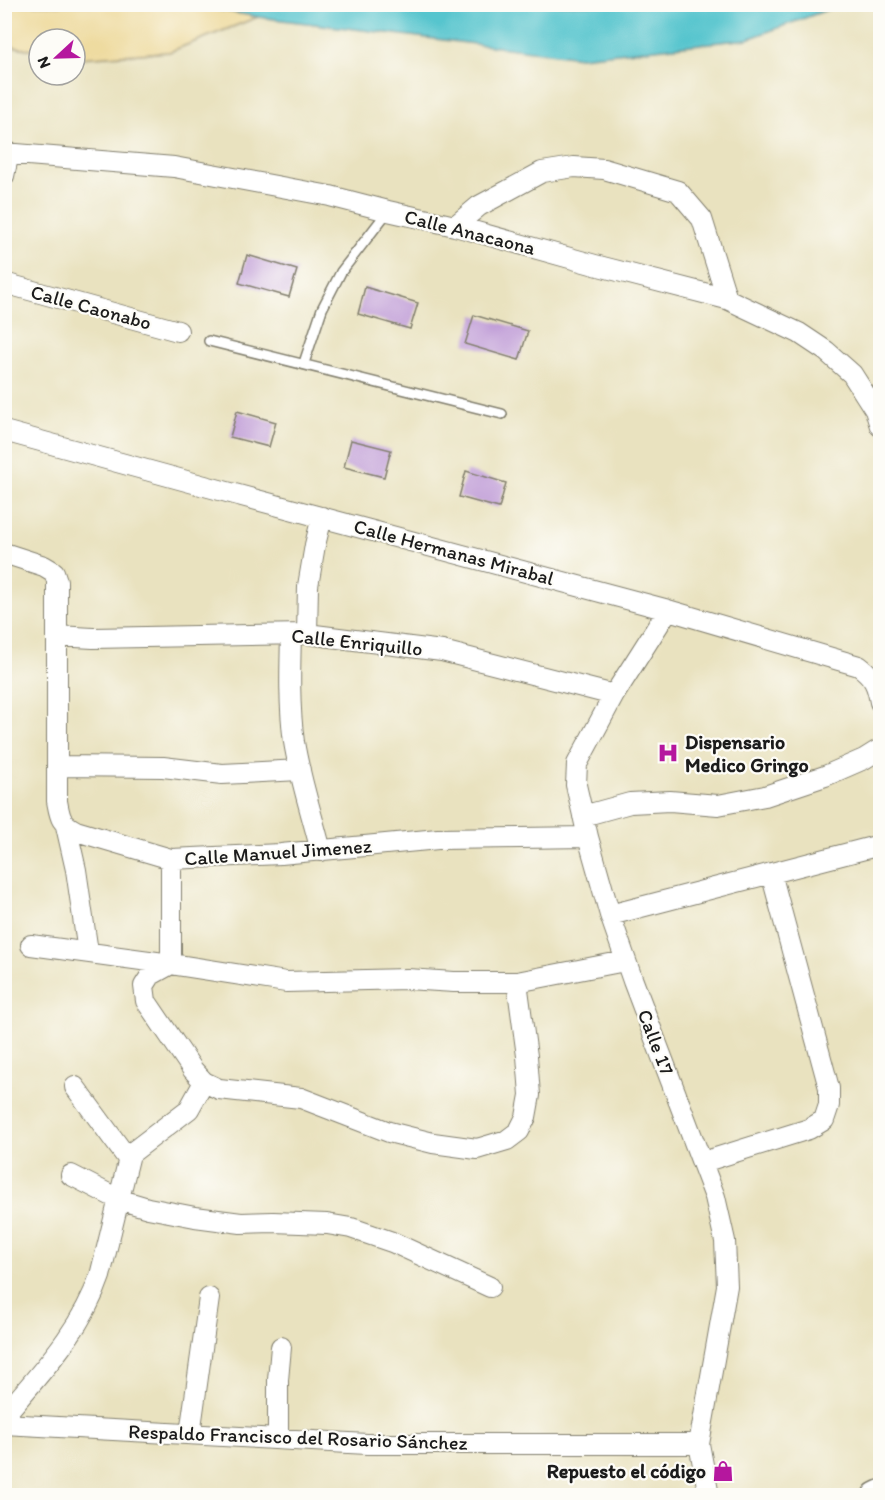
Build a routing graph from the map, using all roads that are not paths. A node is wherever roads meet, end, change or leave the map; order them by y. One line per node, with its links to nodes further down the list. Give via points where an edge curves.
1 (7, 153): 2 (street); 3 (street, Calle Anacaona, via 174,167 330,196)
2 (4, 176)
3 (388, 211): 4 (street, Calle Anacaona); 9 (lane, via 340,272 322,309)
4 (454, 226): 6 (street, Calle Anacaona); 6 (street, via 479,206 542,172 574,167 604,169 678,191 702,219)
5 (4, 283): 7 (street, Calle Caonabo)
6 (727, 299): 11 (street, Calle Anacaona, via 799,333 826,351 852,374 875,410)
7 (178, 331)
8 (209, 341): 9 (lane)
9 (304, 363): 10 (lane)
10 (502, 414)
11 (880, 426)
12 (4, 430): 13 (street, Calle Hermanas Mirabal)
13 (322, 517): 15 (street, Calle Hermanas Mirabal); 16 (street)
14 (4, 553): 17 (street, via 54,572)
15 (668, 610): 18 (street, Calle 17); 19 (street, Calle Hermanas Mirabal, via 859,666 870,673)
16 (299, 634): 17 (street, Calle Enriquillo); 18 (street, Calle Enriquillo, via 442,651); 22 (street, via 290,698)
17 (58, 636): 21 (street)
18 (614, 695): 23 (street, Calle 17, via 578,764 576,785)
19 (880, 702)
20 (880, 748): 23 (street, via 825,776 765,796 718,805 630,803)
21 (57, 766): 22 (street, via 163,767 222,774); 24 (street, via 57,801)
22 (300, 770): 27 (street)
23 (584, 816): 25 (street, Calle 17)
24 (66, 826): 28 (street, Calle Manuel Jimenez); 32 (street)
25 (588, 837): 27 (street, Calle Manuel Jimenez, via 438,838); 30 (street, Calle 17)
26 (880, 845): 29 (street)
27 (321, 851): 28 (street, Calle Manuel Jimenez)
28 (171, 859): 34 (street)
29 (771, 873): 30 (street); 39 (street, via 829,1088 829,1105 824,1120 808,1129)
30 (610, 915): 33 (street, Calle 17)
31 (31, 945): 32 (street)
32 (88, 952): 34 (street)
33 (626, 961): 35 (street); 39 (street, Calle 17)
34 (171, 964): 35 (street, via 286,982); 36 (street, via 151,975 144,986 146,1001)
35 (517, 982): 36 (street, via 530,1095 519,1131 507,1140 477,1149 433,1143 389,1132 301,1098 219,1089)
36 (204, 1082): 38 (street, via 189,1109 133,1151)
37 (75, 1086): 38 (street)
38 (128, 1159): 41 (street)
39 (702, 1162): 49 (street, Calle 17, via 725,1241 727,1286)
40 (71, 1175): 41 (street)
41 (118, 1199): 42 (street, via 183,1215 229,1221 351,1228 392,1242); 45 (street, via 100,1276 89,1304 58,1351)
42 (490, 1287)
43 (209, 1298): 47 (street)
44 (281, 1347): 48 (street)
45 (4, 1416)
46 (4, 1424): 47 (street, Respaldo Francisco del Rosario Sánchez)
47 (190, 1434): 48 (street, Respaldo Francisco del Rosario Sánchez)
48 (278, 1439): 49 (street, Respaldo Francisco del Rosario Sánchez, via 367,1444)
49 (699, 1444): 51 (street, Calle 17)
50 (880, 1494): 52 (main road)
51 (709, 1496)
52 (876, 1496)

